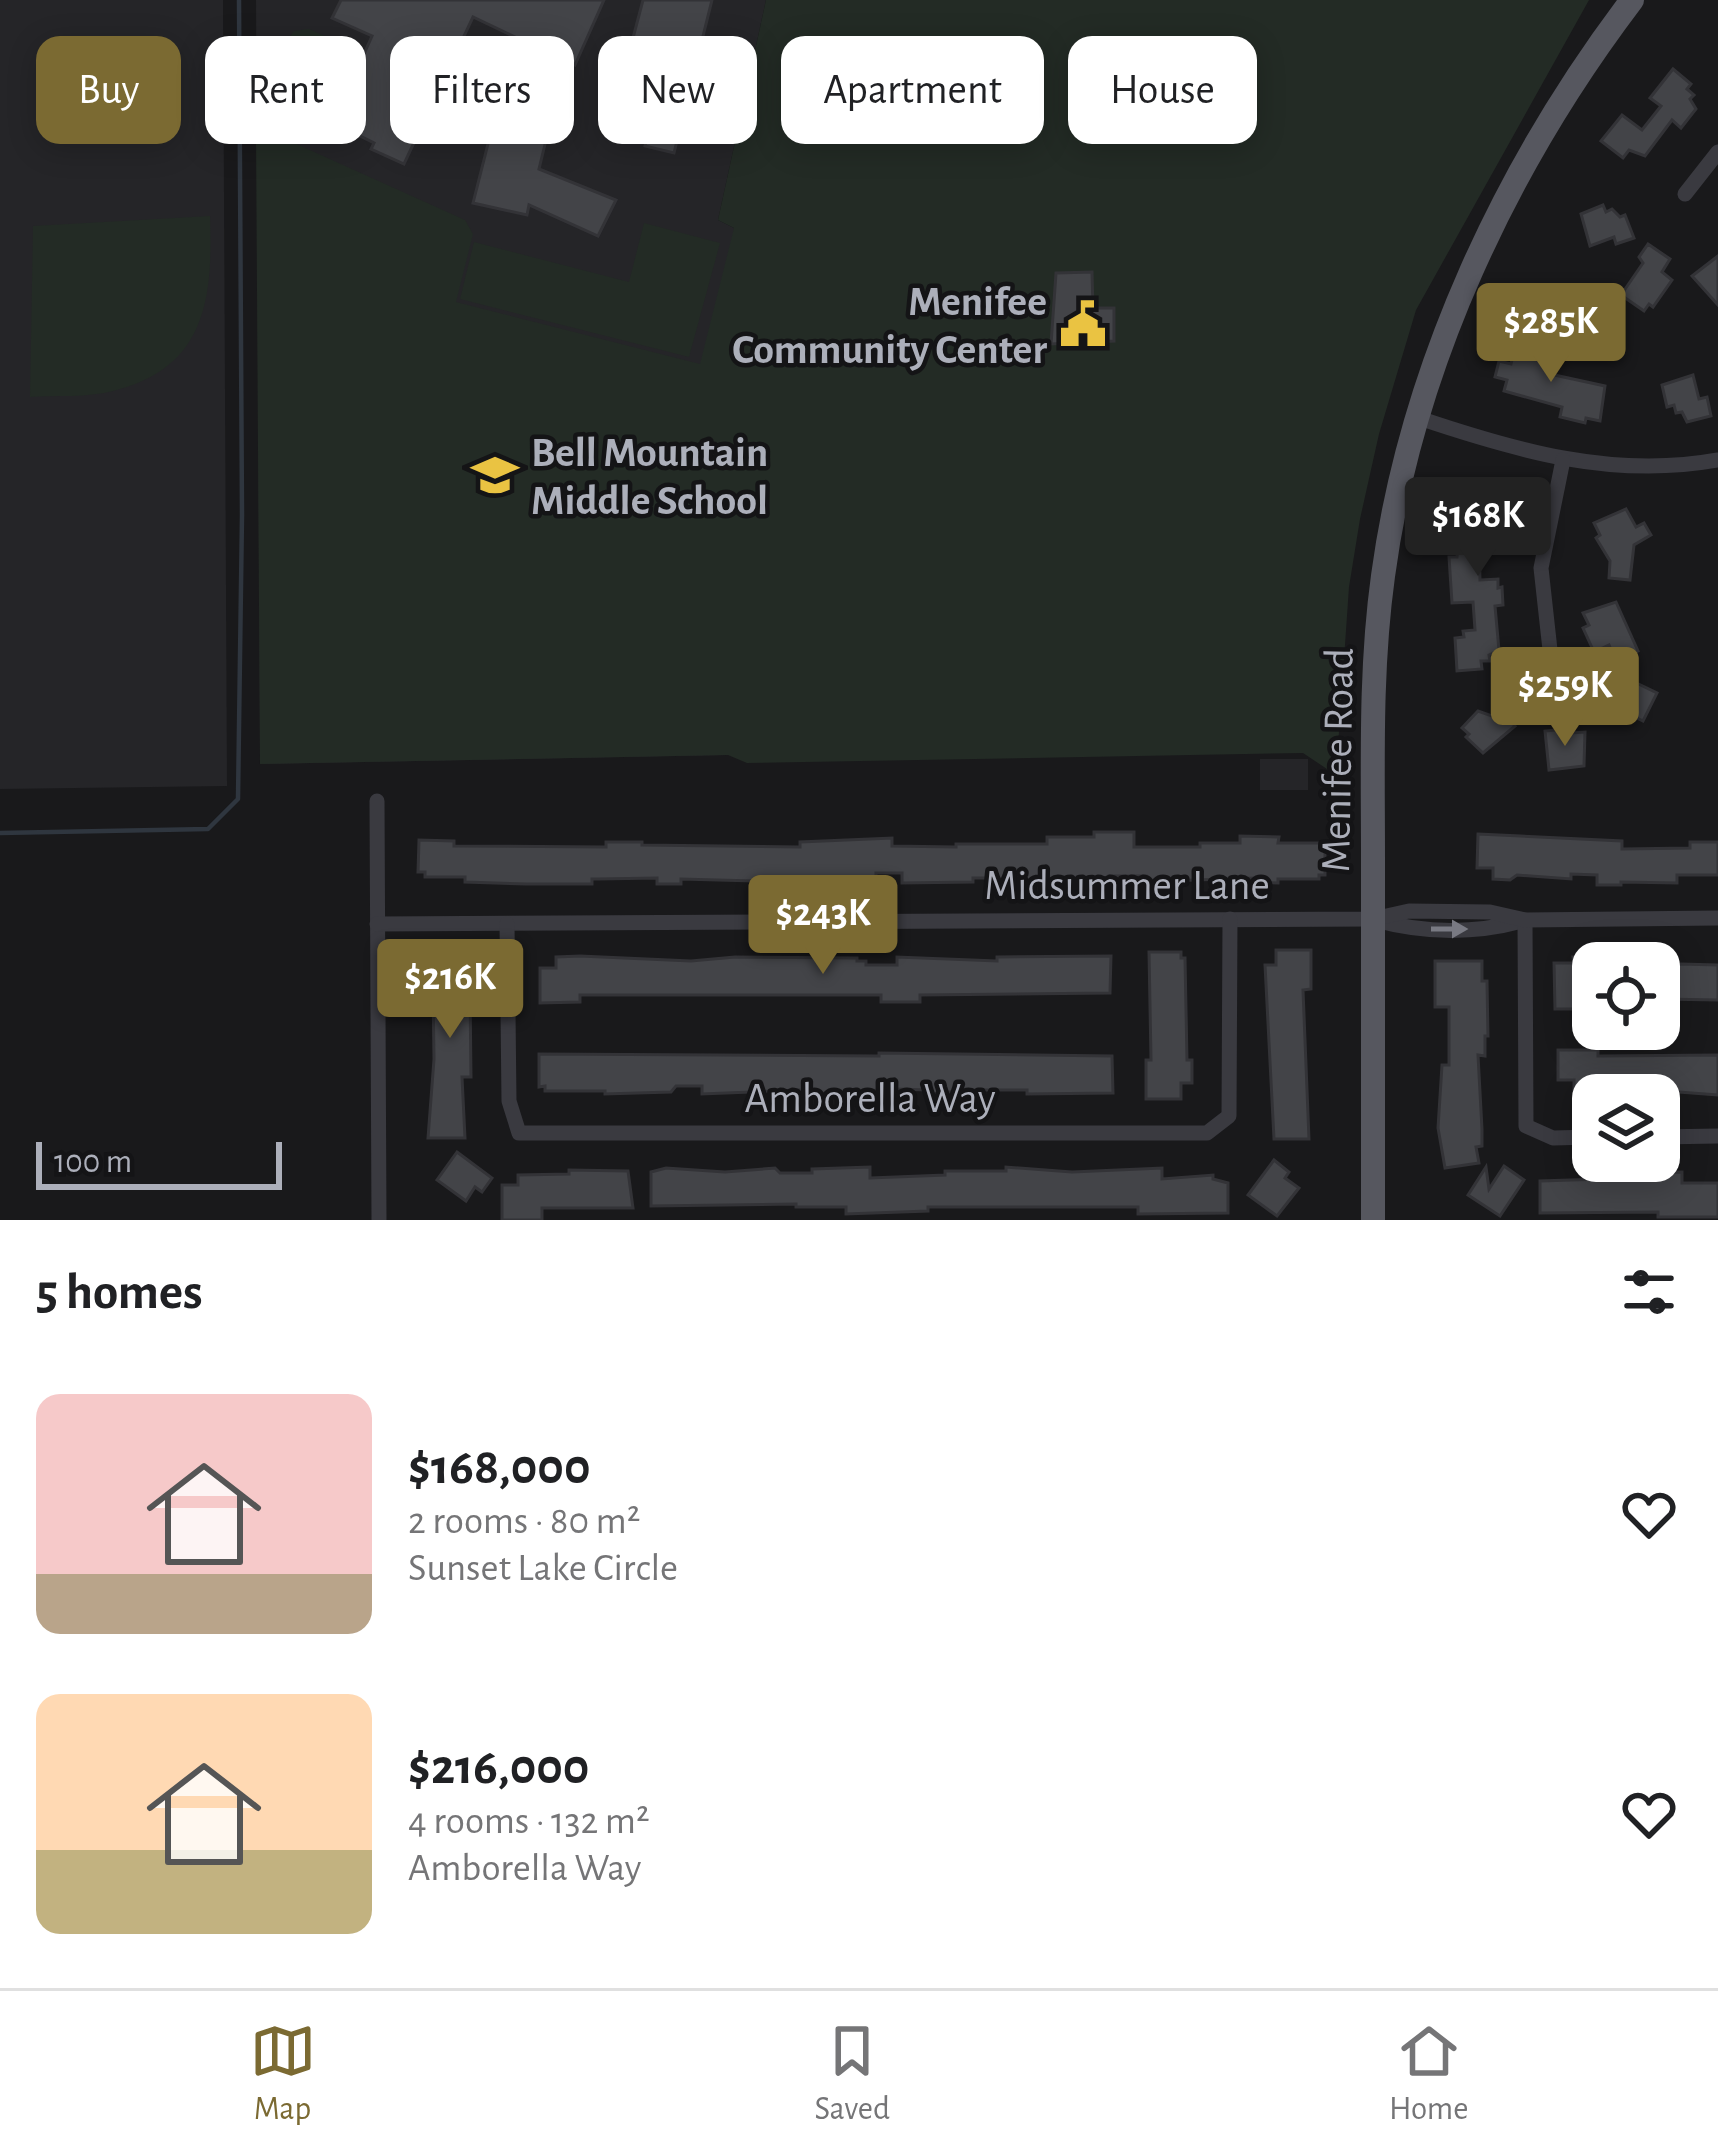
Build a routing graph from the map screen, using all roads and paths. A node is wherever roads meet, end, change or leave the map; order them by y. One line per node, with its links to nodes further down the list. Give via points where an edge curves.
1 (1633, 0): 4 (main road, Menifee Road, via 1506,200 1450,319)
2 (1718, 152): 3 (street)
3 (1685, 194)
4 (1419, 418): 5 (street); 11 (main road, Menifee Road, via 1395,506 1374,658)
5 (1563, 460): 6 (street, via 1660,467); 7 (street, via 1541,568)
6 (1718, 460)
7 (1553, 677)
8 (376, 801): 14 (street)
9 (1718, 918): 12 (street, Midsummer Lane)
10 (1230, 919): 11 (street, Midsummer Lane); 13 (street, Midsummer Lane); 13 (street, Amborella Way, via 1229,1116 1207,1132 519,1132 509,1101)
11 (1373, 920): 12 (street, Midsummer Lane, via 1407,929 1490,929); 19 (main road, Menifee Road)
12 (1525, 920): 17 (street, via 1526,1126)
13 (506, 923): 14 (street, Midsummer Lane)
14 (377, 924): 18 (street)
15 (1718, 1136): 16 (street)
16 (1680, 1137)
17 (1572, 1138)
18 (379, 1220)
19 (1373, 1220)

